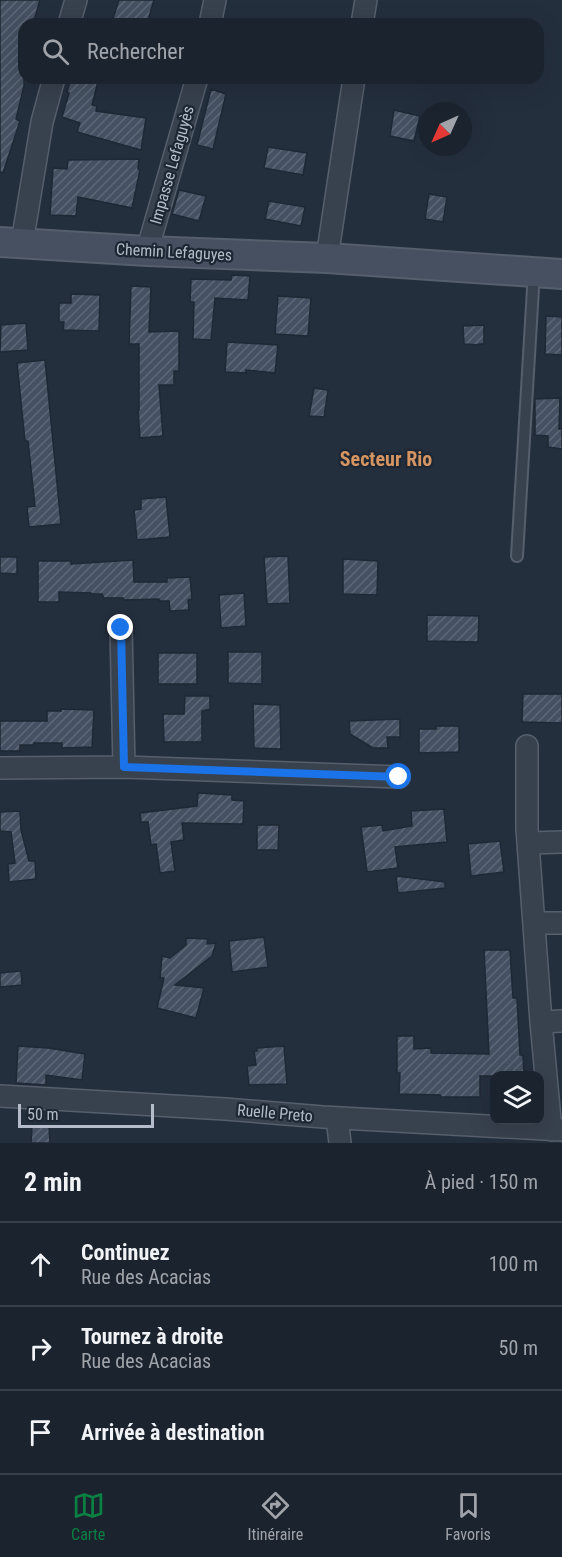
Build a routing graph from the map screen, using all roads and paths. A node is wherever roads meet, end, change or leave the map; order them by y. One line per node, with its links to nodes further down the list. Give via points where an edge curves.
1 (76, 0): 4 (street)
2 (215, 0): 5 (street)
3 (366, 0): 6 (street)
4 (71, 18)
5 (211, 18)
6 (363, 18)
7 (52, 84): 10 (street, Chemin Lefaguyes)
8 (194, 84): 11 (street, Impasse Lefaguyès)
9 (353, 84): 12 (street)
10 (11, 242): 11 (main road, Chemin Lefaguyes)
11 (147, 251): 12 (main road, Chemin Lefaguyes)
12 (327, 258): 13 (main road, Chemin Lefaguyes)
13 (548, 273): 14 (lane)
14 (517, 556)
15 (121, 628): 17 (street)
16 (527, 746): 21 (street, Ruelle Preto)
17 (124, 767): 18 (street); 19 (street)
18 (0, 768)
19 (399, 777)
20 (562, 842): 21 (street)
21 (528, 843): 22 (street, Ruelle Preto)
22 (534, 923): 23 (street); 25 (street, Ruelle Preto)
23 (562, 923)
24 (562, 1021): 25 (street)
25 (541, 1022): 28 (street, Ruelle Preto)
26 (0, 1096): 27 (street, Ruelle Preto)
27 (337, 1118): 28 (street, Ruelle Preto); 29 (street)
28 (556, 1130)
29 (340, 1143)

